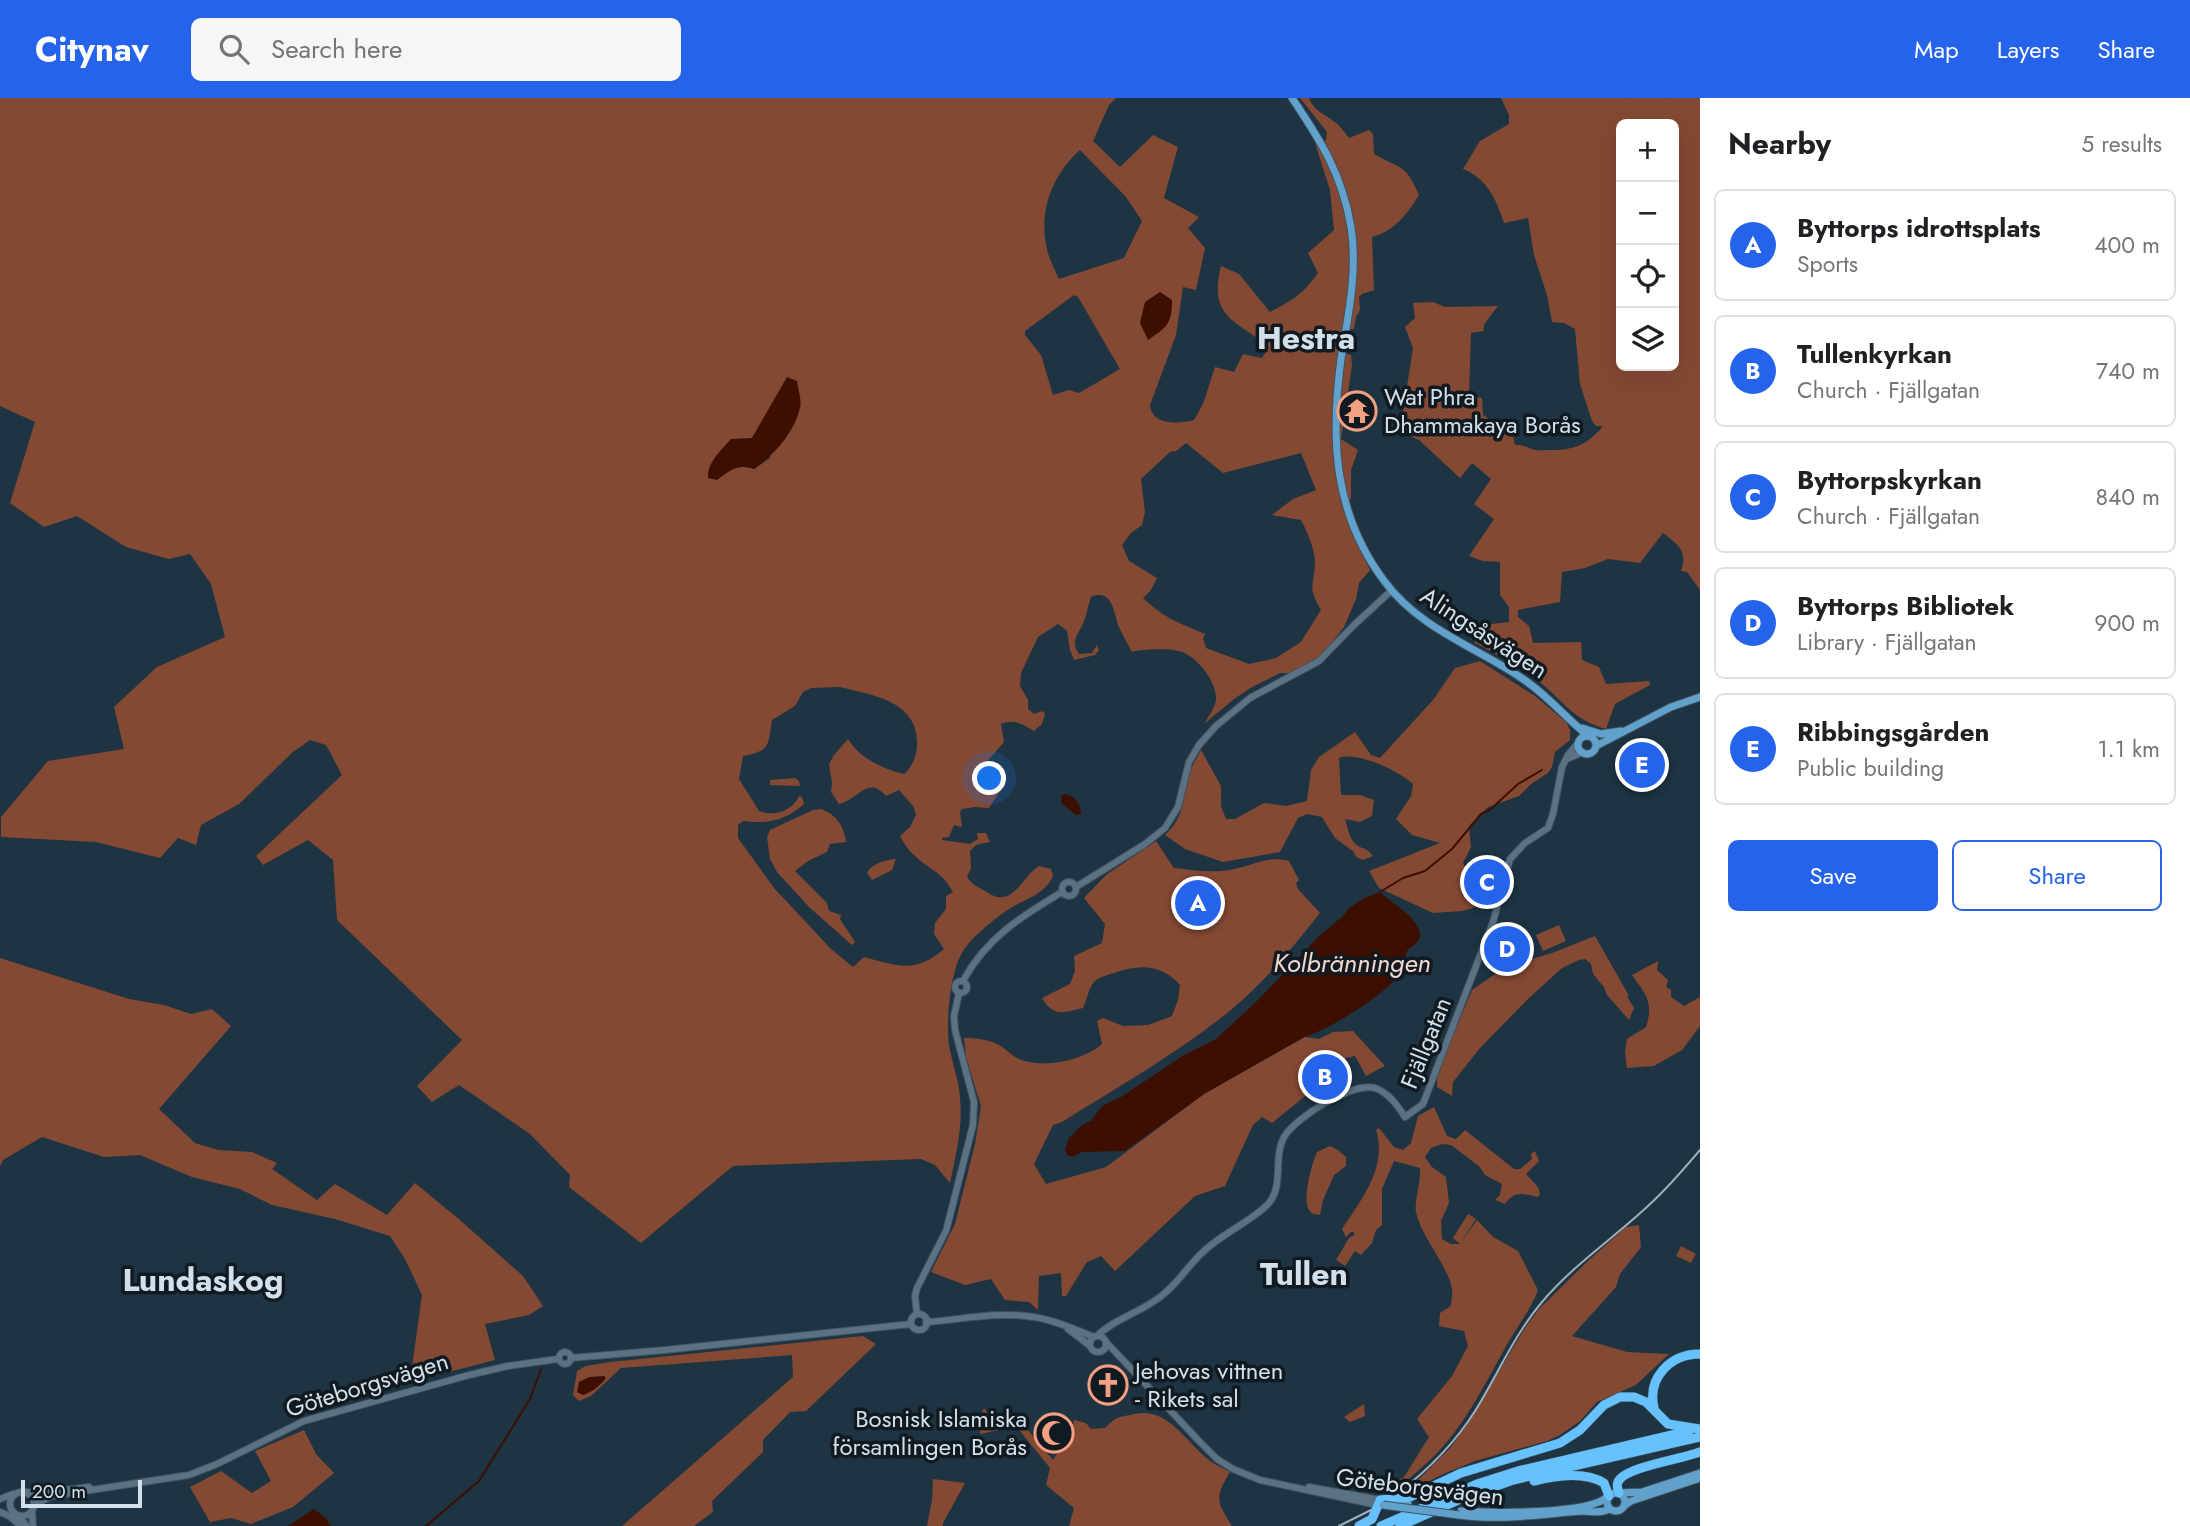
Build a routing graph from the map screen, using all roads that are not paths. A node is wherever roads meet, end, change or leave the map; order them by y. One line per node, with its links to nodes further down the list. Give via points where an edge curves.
1 (1292, 98): 2 (main road, Alingsåsvägen, via 1330,159 1351,227 1353,268 1337,402 1339,479 1352,523)
2 (1391, 591): 4 (main road, Alingsåsvägen, via 1432,626 1525,681); 11 (street, via 1319,661 1250,698 1216,726 1189,762 1178,807 1165,828 1076,887 1071,896 1062,892 1025,914 993,939 963,981 955,984 959,993 955,1030 974,1102 974,1125 946,1231 917,1288)
3 (1700, 697): 5 (main road, Alingsåsvägen)
4 (1568, 718): 5 (main road, Alingsåsvägen, via 1593,733); 6 (main road, Alingsåsvägen); 7 (main road, Alingsåsvägen)
5 (1625, 731): 6 (main road, Alingsåsvägen); 8 (main road, Alingsåsvägen)
6 (1590, 736): 7 (main road); 8 (main road)
7 (1579, 742): 9 (main road); 10 (street, Fjällgatan)
8 (1597, 746): 9 (main road, via 1591,753)
9 (1583, 752): 10 (street)
10 (1567, 759): 13 (street, Fjällgatan, via 1548,828 1510,859 1493,922 1423,1104 1405,1117 1382,1092 1363,1087 1310,1114 1283,1140 1276,1191 1268,1204 1215,1241 1160,1297)
11 (917, 1314): 12 (street); 14 (street)
12 (926, 1322): 14 (street, via 920,1329); 15 (street, via 1014,1315)
13 (1118, 1322): 16 (street, Fjällgatan); 17 (street, Fjällgatan)
14 (911, 1324): 28 (street, Göteborgsvägen, via 571,1358 565,1365 558,1359 508,1366 328,1413 291,1426 202,1471)
15 (1061, 1325): 16 (street); 18 (street)
16 (1095, 1336): 17 (street); 18 (street)
17 (1105, 1341): 19 (street); 21 (street, Göteborgsvägen)
18 (1089, 1345): 19 (street)
19 (1101, 1352): 21 (street, Göteborgsvägen)
20 (1700, 1353): 22 (highway, via 1680,1357 1660,1372 1651,1392)
21 (1124, 1362): 34 (street, Göteborgsvägen, via 1217,1459 1233,1469 1293,1487 1327,1489)
22 (1654, 1408): 23 (highway, via 1668,1424); 34 (highway, via 1634,1397 1614,1399 1560,1443)
23 (1700, 1429): 46 (highway, via 1518,1471)
24 (1700, 1437): 29 (highway)
25 (1700, 1452): 32 (highway, via 1632,1471 1618,1482)
26 (1700, 1473): 32 (main road, Göteborgsvägen, via 1648,1490)
27 (1700, 1478): 35 (main road, Göteborgsvägen)
28 (112, 1486): 30 (street, Göteborgsvägen); 36 (street, Göteborgsvägen, via 52,1496)
29 (1481, 1491): 32 (highway, via 1578,1476 1601,1481); 47 (highway)
30 (26, 1492): 31 (street); 36 (street, via 33,1499)
31 (15, 1493): 33 (street); 40 (street, via 9,1502)
32 (1612, 1495): 35 (main road, via 1625,1499); 37 (main road, Göteborgsvägen); 38 (main road, via 1606,1504)
33 (0, 1499)
34 (1382, 1503): 41 (main road, Göteborgsvägen, bridge); 41 (main road, Göteborgsvägen, bridge); 45 (highway, via 1372,1519)
35 (1624, 1506): 38 (main road, Göteborgsvägen, via 1618,1511)
36 (32, 1509): 40 (street, via 26,1515); 44 (street)
37 (1583, 1509): 38 (main road, Göteborgsvägen); 41 (main road, Göteborgsvägen, via 1504,1518)
38 (1609, 1509)
39 (0, 1510): 40 (street); 42 (street)
40 (15, 1513): 43 (street)
41 (1460, 1513)
42 (21, 1526)
43 (27, 1526)
44 (33, 1526)
45 (1359, 1526)
46 (1381, 1526)
47 (1400, 1526)

